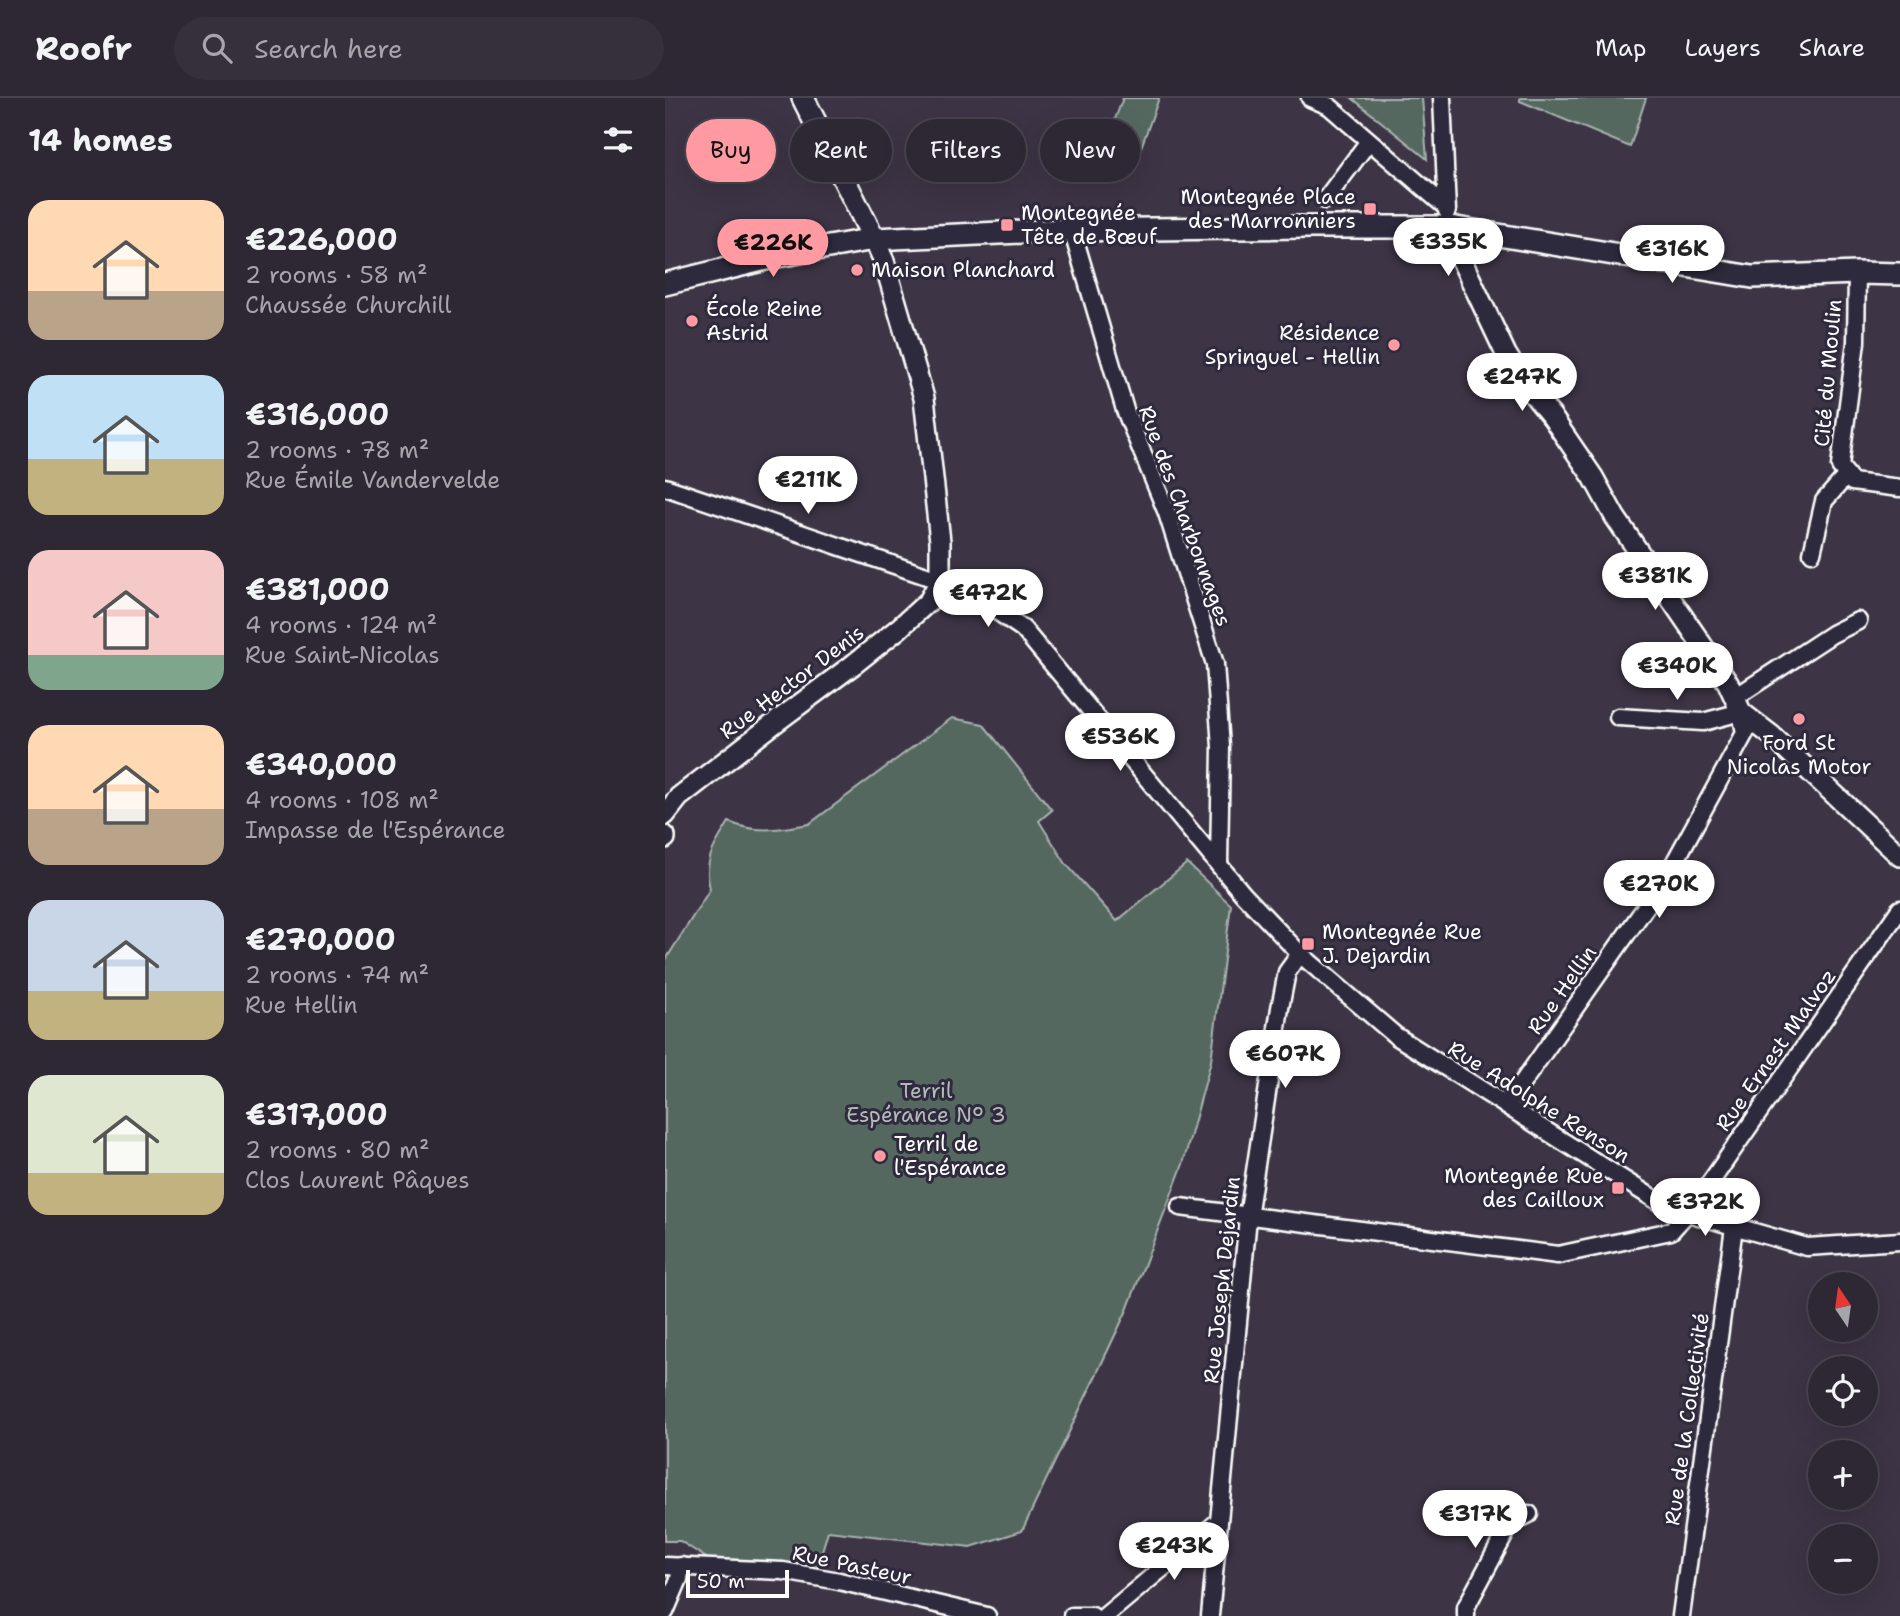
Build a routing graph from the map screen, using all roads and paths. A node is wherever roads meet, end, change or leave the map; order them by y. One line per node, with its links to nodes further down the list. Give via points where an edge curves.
1 (803, 98): 8 (main road)
2 (1310, 98): 4 (street, via 1329,106)
3 (1442, 98): 6 (street)
4 (1369, 141): 5 (street); 6 (street)
5 (1325, 200)
6 (1448, 217): 7 (main road); 9 (main road, via 1752,277); 18 (street, via 1459,255 1506,354 1593,477)
7 (1072, 230): 8 (main road); 22 (street, Rue des Charbonnages, via 1125,410 1167,513 1215,664 1221,747)
8 (874, 239): 11 (main road, via 778,256); 16 (street, via 925,398)
9 (1857, 273): 10 (main road); 12 (street, Cité du Moulin, via 1856,342 1840,466)
10 (1900, 274)
11 (665, 284)
12 (1847, 475): 14 (street, Cité du Moulin, via 1852,482); 15 (street, Cité du Moulin, via 1824,500)
13 (665, 486): 16 (street, Rue Adolphe Renson)
14 (1900, 488)
15 (1812, 553)
16 (940, 579): 20 (street, Rue Hector Denis, via 929,601 898,629 679,797); 22 (street, Rue Adolphe Renson, via 1023,629)
17 (1858, 621): 18 (street, via 1832,634)
18 (1738, 705): 19 (street, via 1703,722); 21 (street); 25 (street, Rue Hellin, via 1745,733 1686,846)
19 (1618, 717)
20 (665, 815)
21 (1900, 856)
22 (1219, 864): 24 (street, Rue Adolphe Renson)
23 (1900, 909): 27 (street, Rue Ernest Malvoz)
24 (1300, 954): 25 (street, Rue Adolphe Renson, via 1395,1036); 28 (street, Rue Joseph Dejardin, via 1287,972)
25 (1506, 1106): 27 (street, Rue Adolphe Renson, via 1667,1207)
26 (1180, 1207): 28 (street, Rue Ernest Malvoz)
27 (1685, 1213): 28 (street, Rue Ernest Malvoz, via 1671,1231 1558,1255); 29 (street, Rue Adolphe Renson)
28 (1248, 1217): 32 (street, Rue Joseph Dejardin)
29 (1734, 1227): 30 (street, Rue Adolphe Renson, via 1807,1247); 41 (street, Rue de la Collectivité)
30 (1900, 1241)
31 (1529, 1514): 40 (street, via 1511,1523)
32 (1219, 1521): 38 (street); 39 (street, Rue Joseph Dejardin)
33 (673, 1566): 34 (street, via 679,1580); 35 (street, Rue Pasteur, via 783,1571)
34 (665, 1612)
35 (987, 1616)
36 (1072, 1616): 37 (street)
37 (1092, 1616)
38 (1105, 1616)
39 (1210, 1616)
40 (1466, 1616)
41 (1681, 1616)

